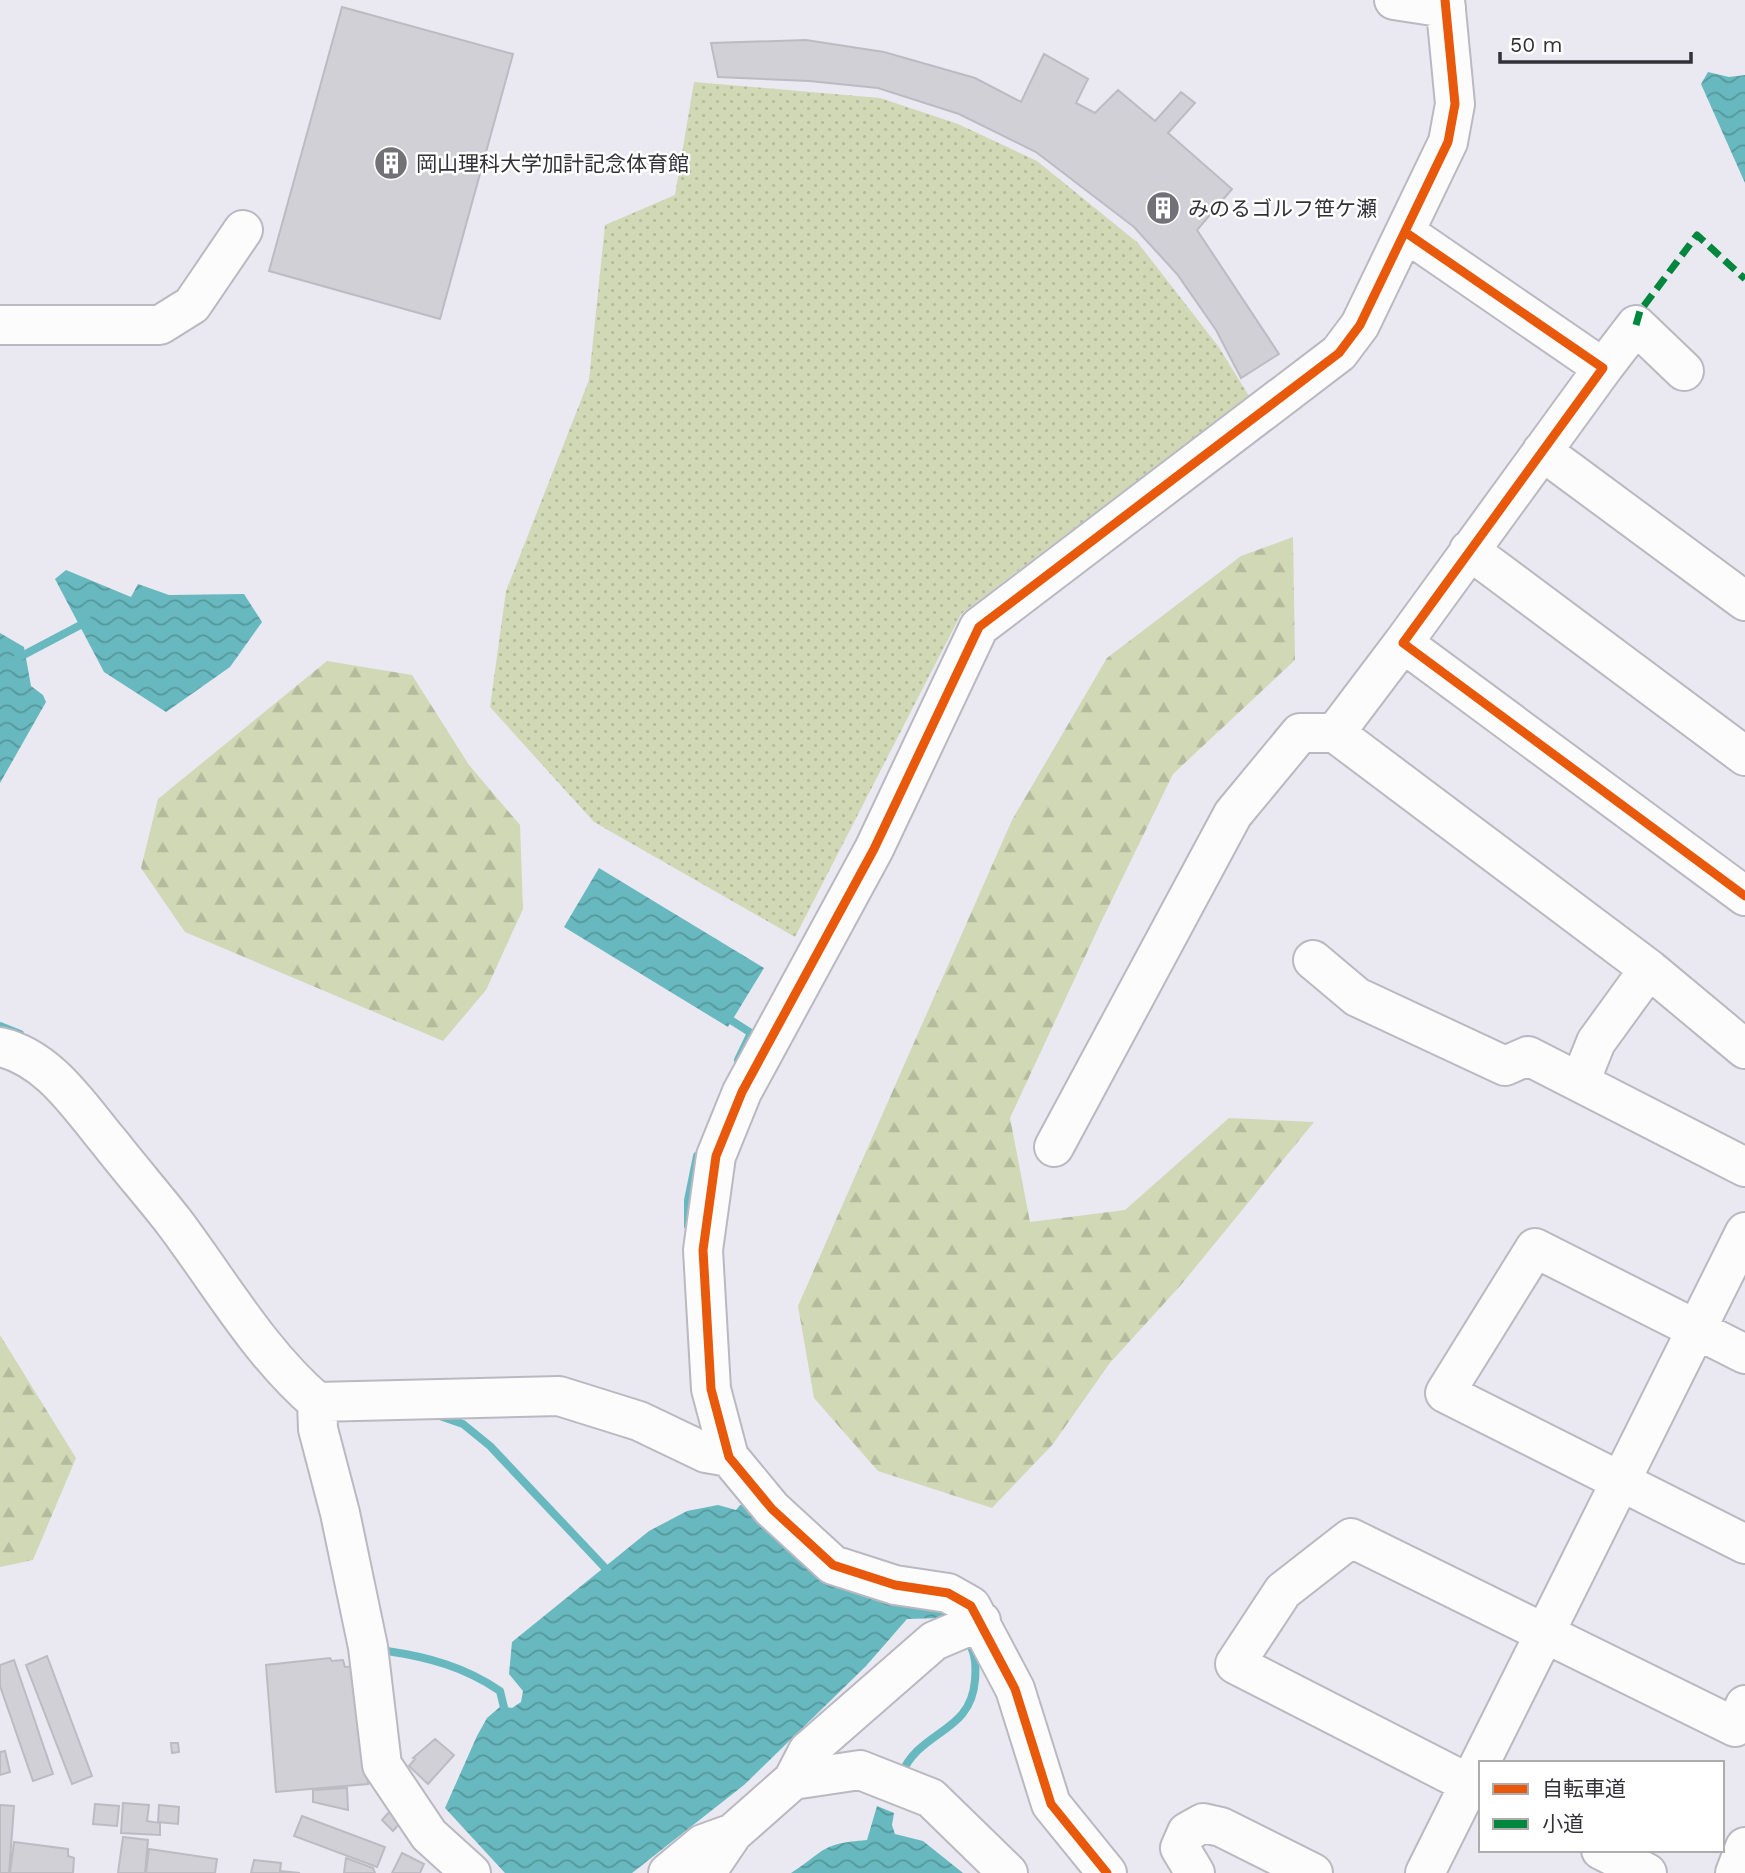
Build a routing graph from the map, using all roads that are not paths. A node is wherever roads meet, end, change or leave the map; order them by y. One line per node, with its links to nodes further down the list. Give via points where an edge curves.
1 (1394, 0): 2 (street)
2 (1446, 4): 4 (street, via 1455,104 1448,142)
3 (243, 230): 5 (street, via 192,305 160,325)
4 (1405, 232): 6 (street); 26 (street, via 1360,325 1339,353 979,627 874,849 742,1093 716,1156 703,1250 711,1389)
5 (0, 325)
6 (1603, 368): 7 (street, via 1636,326); 8 (street)
7 (1684, 370)
8 (1542, 451): 9 (street); 10 (street)
9 (1469, 550): 11 (street); 13 (street)
10 (1745, 601)
11 (1403, 643): 12 (street); 14 (street)
12 (1335, 733): 16 (street); 20 (street, via 1300,733 1233,814)
13 (1745, 756)
14 (1741, 885)
15 (1313, 960): 19 (street, via 1357,997 1505,1066 1528,1056)
16 (1649, 969): 18 (street); 19 (street, via 1596,1042)
17 (0, 1047): 25 (street, via 22,1052 68,1091 294,1382)
18 (1745, 1049)
19 (1580, 1082): 21 (street)
20 (1054, 1147)
21 (1745, 1167)
22 (1745, 1232): 23 (street)
23 (1696, 1330): 24 (street); 27 (street); 27 (street, via 1535,1248 1445,1393)
24 (1745, 1353)
25 (317, 1402): 26 (street, via 559,1395 639,1421 706,1453); 38 (street, via 318,1429 368,1647 382,1765 429,1835)
26 (729, 1457): 29 (street, via 772,1509 833,1565 895,1585 948,1593 971,1606)
27 (1620, 1481): 28 (street); 30 (street)
28 (1745, 1544)
29 (968, 1627): 33 (street, via 934,1641 808,1751); 42 (street, via 1015,1689 1051,1804)
30 (1544, 1634): 31 (street, via 1735,1727); 32 (street); 34 (street, via 1351,1538 1283,1591 1235,1664)
31 (1745, 1705)
32 (1487, 1761)
33 (793, 1780): 35 (street); 41 (street, via 860,1770 932,1798)
34 (1475, 1787): 45 (street)
35 (733, 1833): 39 (street, via 703,1844); 40 (street)
36 (1745, 1847): 47 (street)
37 (1605, 1852): 46 (street)
38 (471, 1873)
39 (668, 1873)
40 (706, 1873)
41 (1008, 1873)
42 (1107, 1873)
43 (1195, 1873): 44 (street, via 1180,1848 1187,1832 1203,1823 1222,1827)
44 (1313, 1873)
45 (1425, 1873)
46 (1647, 1873)
47 (1735, 1873)

